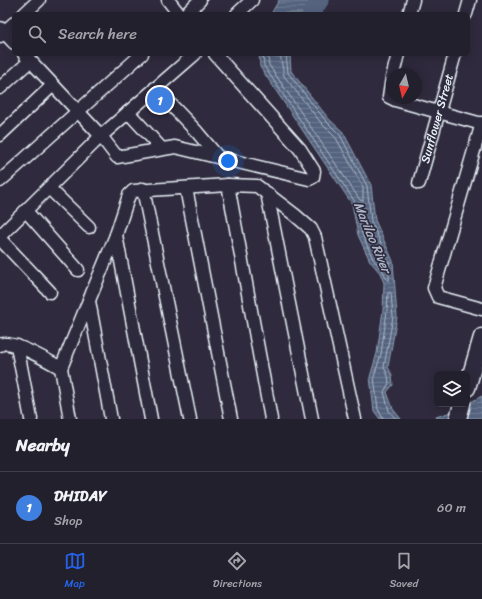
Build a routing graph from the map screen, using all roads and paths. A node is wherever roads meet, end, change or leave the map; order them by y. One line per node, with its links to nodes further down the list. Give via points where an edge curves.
1 (168, 0): 6 (street)
2 (200, 0): 7 (street)
3 (252, 0): 8 (street)
4 (413, 0): 9 (street)
5 (470, 0): 10 (street)
6 (177, 12)
7 (188, 12)
8 (239, 12)
9 (410, 12)
10 (467, 12)
11 (12, 24): 12 (street)
12 (1, 32): 13 (street)
13 (12, 41)
14 (140, 56): 25 (street)
15 (193, 56): 23 (street)
16 (217, 56): 32 (street, via 300,149 314,171 313,177 309,179)
17 (398, 56): 20 (street)
18 (454, 56): 27 (street, Sunflower Street)
19 (27, 57): 21 (street); 22 (street)
20 (394, 68)
21 (54, 85): 25 (street); 29 (street)
22 (0, 88)
23 (155, 88): 26 (street); 32 (street)
24 (409, 104): 27 (street)
25 (79, 112): 30 (street); 33 (street)
26 (128, 112): 30 (street); 31 (street)
27 (438, 112): 28 (street); 34 (street, Sunflower Street)
28 (482, 124): 48 (street, via 434,288 438,297)
29 (0, 135)
30 (101, 136): 31 (street, via 117,157); 36 (street)
31 (162, 149): 32 (street, via 175,147)
32 (218, 157)
33 (0, 181)
34 (419, 183)
35 (228, 185): 37 (street); 39 (street, via 257,186); 61 (street)
36 (49, 188): 40 (street); 41 (street)
37 (186, 188): 38 (street); 60 (street)
38 (143, 189): 42 (street, via 133,191 129,195); 59 (street)
39 (267, 193): 62 (street); 63 (street, via 316,237)
40 (26, 211): 43 (street); 45 (street)
41 (89, 227)
42 (116, 235): 47 (street); 58 (street)
43 (0, 236)
44 (0, 239): 46 (street)
45 (78, 270)
46 (50, 292)
47 (89, 301): 52 (street); 57 (street)
48 (482, 309)
49 (482, 337): 53 (street)
50 (0, 345): 51 (street, via 8,343)
51 (17, 346): 52 (street); 55 (street)
52 (62, 368): 56 (street)
53 (470, 378)
54 (461, 407): 64 (street)
55 (30, 419)
56 (70, 419)
57 (111, 419)
58 (151, 419)
59 (190, 419)
60 (231, 419)
61 (271, 419)
62 (312, 419)
63 (355, 419)
64 (458, 419)

